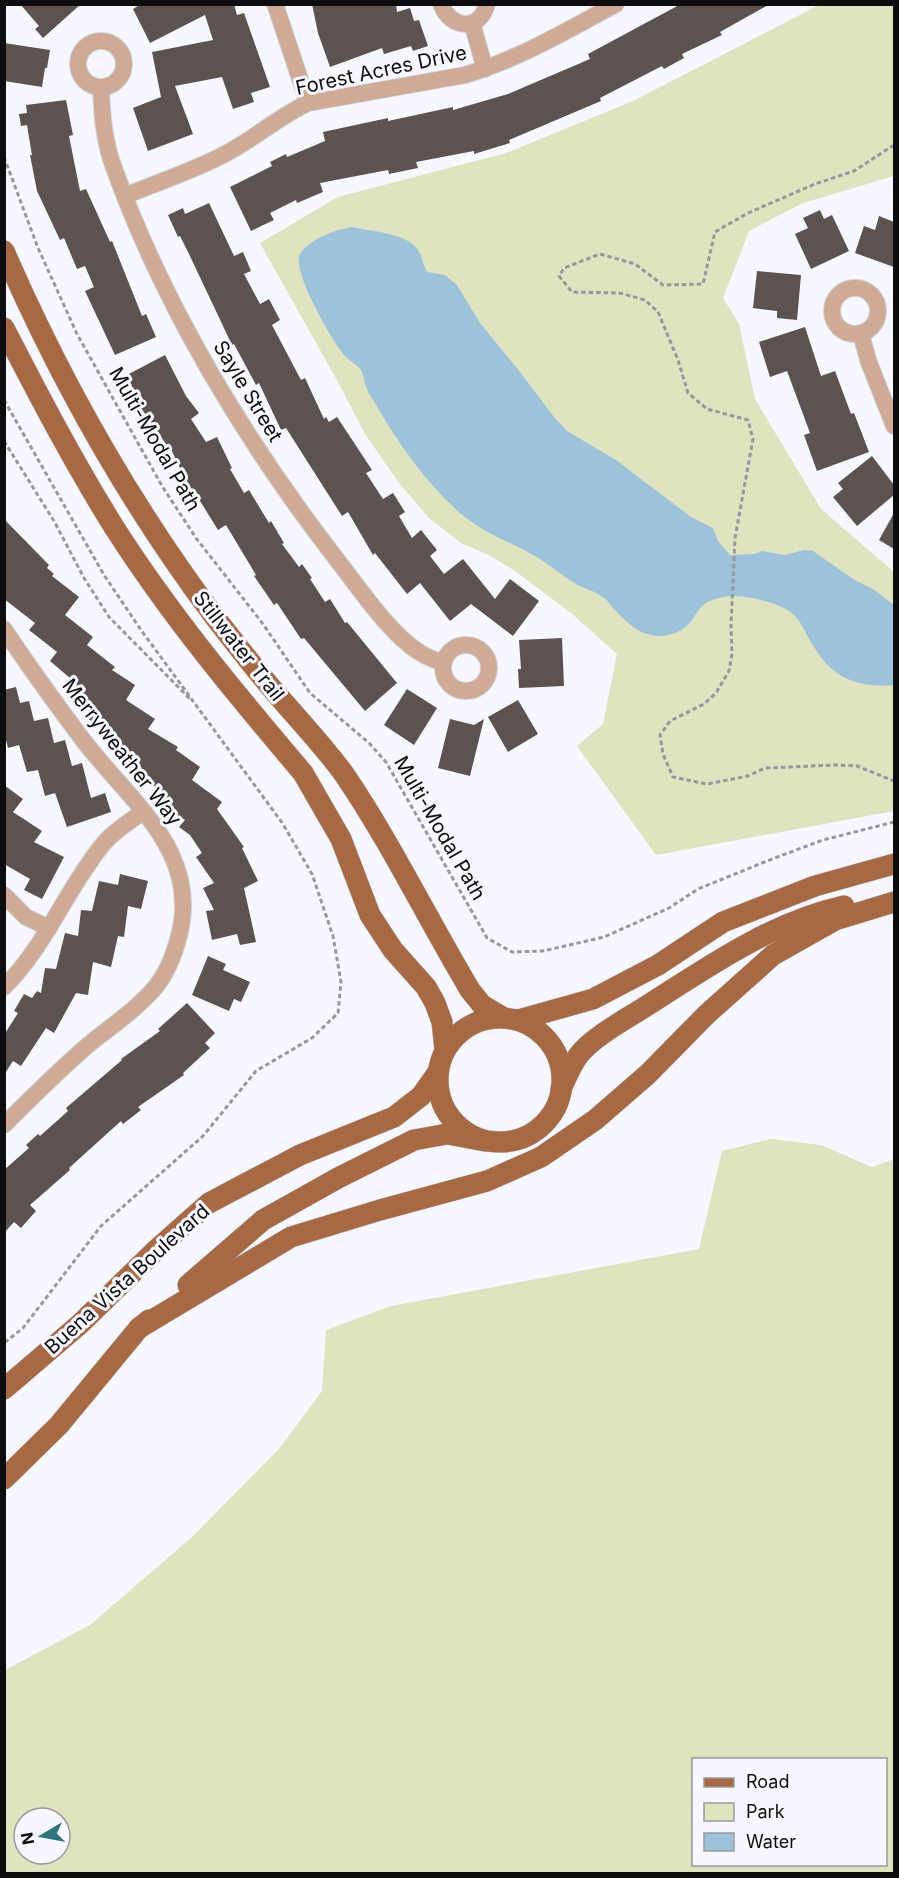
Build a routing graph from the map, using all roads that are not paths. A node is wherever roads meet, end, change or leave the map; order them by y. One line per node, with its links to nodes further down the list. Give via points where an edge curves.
1 (275, 4): 8 (street)
2 (441, 4): 5 (street, via 456,23)
3 (487, 4): 5 (street, via 483,14)
4 (616, 4): 6 (street, Forest Acres Drive, via 543,44)
5 (472, 23): 6 (street)
6 (484, 69): 8 (street, Forest Acres Drive)
7 (101, 88): 9 (street, Sayle Street, via 106,142)
8 (308, 103): 9 (street, Forest Acres Drive, via 221,156)
9 (125, 196): 15 (street, Sayle Street, via 196,345 275,477 404,641)
10 (4, 251): 23 (main road, Stillwater Trail, via 58,366 124,484 217,619 342,772 387,841 470,990 482,1005)
11 (4, 328): 24 (main road, Stillwater Trail, via 115,529 197,645 317,795 341,839 370,915 435,1003)
12 (861, 334): 13 (street)
13 (894, 426)
14 (4, 629): 16 (street, Merryweather Way, via 84,741)
15 (443, 663)
16 (144, 812): 21 (street, via 105,842); 27 (street, Merryweather Way, via 173,854 181,879 181,930 167,971 137,1006 85,1048)
17 (894, 864): 23 (main road, Buena Vista Boulevard, via 815,886 723,922 658,965 593,999)
18 (4, 895): 21 (street, via 26,917)
19 (894, 896): 26 (main road, via 825,910 728,954 614,1025 579,1055)
20 (894, 902): 29 (main road, via 835,920 773,955 639,1082 595,1120 541,1157 487,1181 291,1238)
21 (49, 928): 22 (street, via 22,969)
22 (4, 987)
23 (511, 1019): 24 (main road, Buena Vista Boulevard, via 490,1018 473,1024); 26 (main road, via 535,1029 549,1042 559,1059)
24 (445, 1050): 25 (main road, Buena Vista Boulevard)
25 (438, 1072): 28 (main road, Buena Vista Boulevard, via 438,1090 454,1123); 30 (main road, Buena Vista Boulevard, via 422,1096 394,1118 300,1155 209,1203)
26 (561, 1089): 28 (main road, via 552,1115 540,1129 523,1139)
27 (4, 1125)
28 (485, 1142): 29 (main road, via 447,1134 414,1140 338,1178 263,1220)
29 (138, 1328): 31 (main road, via 59,1425)
30 (4, 1389)
31 (4, 1479)

